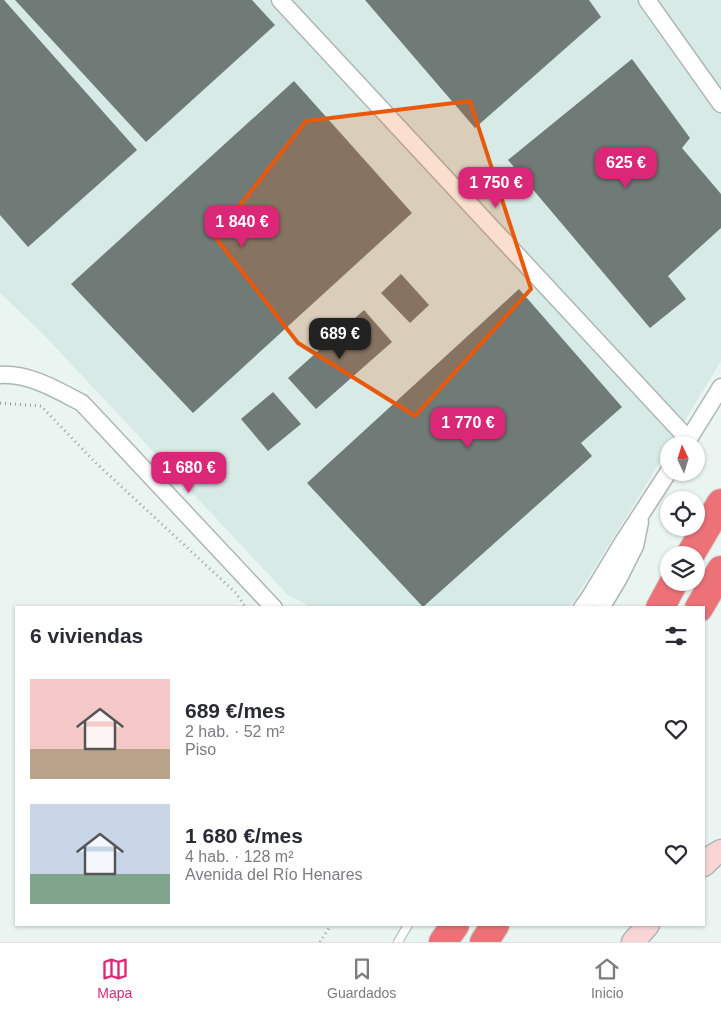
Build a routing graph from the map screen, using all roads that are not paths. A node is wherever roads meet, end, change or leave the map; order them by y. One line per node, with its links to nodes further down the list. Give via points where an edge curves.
1 (280, 0): 6 (street)
2 (647, 0): 3 (street)
3 (721, 104)
4 (0, 375): 14 (street, via 11,374 42,383 82,403)
5 (721, 387): 7 (street)
6 (681, 436)
7 (691, 436)
8 (663, 481): 10 (street)
9 (721, 503): 11 (highway)
10 (641, 515): 15 (street); 16 (street, via 635,546)
11 (695, 546)
12 (721, 570): 18 (highway)
13 (669, 591): 17 (highway)
14 (272, 606)
15 (583, 606)
16 (602, 606)
17 (661, 606)
18 (700, 606)
19 (407, 926): 23 (lane)
20 (454, 926): 24 (highway)
21 (494, 926): 25 (highway)
22 (647, 926): 26 (street)
23 (398, 942)
24 (443, 942)
25 (484, 942)
26 (633, 942)

